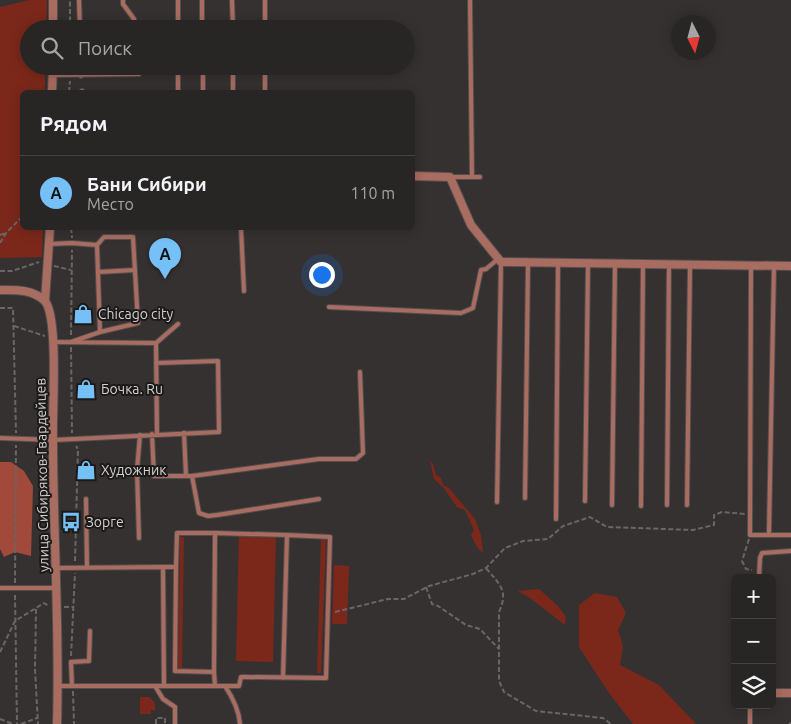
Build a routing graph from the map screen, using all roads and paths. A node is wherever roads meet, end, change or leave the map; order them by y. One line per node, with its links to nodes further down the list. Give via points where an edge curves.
1 (53, 0): 10 (street)
2 (70, 0): 11 (path)
3 (79, 0): 12 (lane)
4 (123, 0): 13 (lane)
5 (178, 0): 14 (lane)
6 (202, 0): 15 (lane)
7 (232, 0): 16 (lane)
8 (265, 0): 17 (lane)
9 (470, 0): 32 (lane)
10 (53, 20)
11 (70, 20)
12 (80, 20)
13 (134, 20)
14 (178, 20)
15 (202, 20)
16 (233, 20)
17 (265, 20)
18 (52, 75): 24 (lane); 25 (street)
19 (110, 75): 24 (lane)
20 (178, 75): 26 (lane)
21 (203, 75): 27 (lane)
22 (233, 75): 28 (lane)
23 (265, 75): 29 (lane)
24 (81, 76)
25 (52, 90)
26 (178, 90)
27 (203, 90)
28 (233, 90)
29 (265, 90)
30 (415, 176): 31 (street)
31 (450, 177): 32 (lane); 42 (street, via 470,225)
32 (472, 177): 33 (lane)
33 (480, 177)
34 (20, 219): 37 (path)
35 (50, 230): 40 (street, улица Сибиряков-Гвардейцев)
36 (241, 230): 59 (lane)
37 (6, 233): 38 (path); 39 (path)
38 (0, 235)
39 (0, 243)
40 (49, 244): 41 (lane); 46 (street, улица Сибиряков-Гвардейцев)
41 (97, 245): 55 (lane, via 104,237 134,238); 57 (lane)
42 (499, 261): 43 (street); 61 (lane, via 481,270 473,308 461,313); 83 (lane)
43 (528, 263): 44 (street); 79 (lane)
44 (558, 263): 45 (street); 89 (lane)
45 (588, 263): 47 (street); 82 (lane)
46 (48, 264): 54 (path); 56 (path, via 43,261 12,271); 60 (street, улица Сибиряков-Гвардейцев)
47 (615, 264): 48 (street); 84 (lane)
48 (642, 264): 49 (street); 87 (lane)
49 (669, 264): 50 (street); 85 (lane)
50 (690, 264): 51 (street); 86 (lane)
51 (751, 265): 52 (street); 88 (lane)
52 (774, 265): 53 (street); 90 (lane)
53 (791, 266)
54 (71, 270)
55 (135, 270): 57 (lane); 65 (lane, via 138,323)
56 (0, 271)
57 (98, 272): 65 (lane)
58 (0, 290): 60 (street, via 23,290)
59 (244, 291)
60 (45, 300): 66 (street, улица Сибиряков-Гвардейцев, via 50,310)
61 (329, 307)
62 (0, 308): 64 (path, via 13,308)
63 (178, 324): 68 (lane)
64 (14, 326): 66 (path, via 48,337); 75 (path)
65 (100, 332): 67 (lane)
66 (53, 342): 67 (lane); 76 (street, улица Сибиряков-Гвардейцев)
67 (71, 342): 68 (lane)
68 (156, 343): 69 (lane)
69 (156, 363): 71 (lane, via 218,361 219,432); 72 (lane)
70 (360, 372): 78 (lane, via 363,453 356,458 319,459)
71 (184, 433): 72 (lane); 77 (lane)
72 (155, 434): 73 (lane); 77 (lane, via 154,476)
73 (140, 435): 76 (lane); 95 (lane, via 137,470)
74 (0, 438): 75 (lane)
75 (16, 438): 76 (lane)
76 (53, 440): 99 (street, улица Сибиряков-Гвардейцев)
77 (186, 476): 78 (lane)
78 (192, 476): 81 (lane, via 199,513 208,516)
79 (526, 498)
80 (86, 499): 97 (lane)
81 (319, 499)
82 (586, 501)
83 (496, 502)
84 (612, 505)
85 (667, 505)
86 (687, 505)
87 (640, 506)
88 (750, 516): 93 (lane); 101 (path, via 722,512 714,515 714,525 693,530 607,527 590,517 563,526 548,539 523,541 505,548)
89 (556, 519)
90 (769, 532)
91 (216, 533): 92 (lane); 100 (lane, via 177,533); 114 (lane)
92 (287, 535): 110 (lane, via 330,537); 115 (lane)
93 (750, 535): 94 (lane); 102 (path, via 742,561 746,569)
94 (791, 535)
95 (139, 538)
96 (791, 551): 102 (lane, via 762,553)
97 (87, 567): 98 (lane); 99 (lane)
98 (163, 567): 100 (lane); 119 (lane)
99 (56, 568): 106 (street, улица Сибиряков-Гвардейцев)
100 (176, 568): 114 (lane, via 175,671)
101 (486, 568): 104 (path); 112 (path, via 502,587)
102 (759, 569): 103 (lane)
103 (759, 574)
104 (426, 587): 110 (path, via 404,599 388,599); 112 (path, via 432,604 466,625 480,629)
105 (0, 588): 106 (lane)
106 (57, 588): 107 (street, улица Сибиряков-Гвардейцев)
107 (58, 606): 108 (path); 109 (path, via 44,603); 116 (street, улица Сибиряков-Гвардейцев)
108 (74, 607)
109 (36, 609): 113 (path, via 15,621); 126 (path)
110 (328, 614): 115 (lane, via 326,678)
111 (90, 631): 117 (lane, via 89,661 71,662)
112 (500, 651): 138 (path, via 499,681 504,692 536,711 603,718)
113 (0, 652)
114 (214, 672): 120 (lane)
115 (283, 678): 121 (lane, via 241,677 239,686)
116 (58, 686): 117 (lane); 132 (street, улица Сибиряков-Гвардейцев)
117 (72, 686): 118 (lane); 133 (path)
118 (155, 686): 119 (lane); 136 (lane, via 162,699 175,707)
119 (164, 686): 120 (lane)
120 (215, 686): 121 (lane)
121 (225, 686): 137 (lane, via 238,710)
122 (776, 693): 123 (street)
123 (791, 693)
124 (750, 709): 139 (lane)
125 (151, 714): 127 (path)
126 (37, 718): 130 (path); 131 (path)
127 (156, 718): 134 (path); 135 (path, via 165,718)
128 (0, 719): 129 (path)
129 (13, 724)
130 (21, 724)
131 (38, 724)
132 (57, 724)
133 (74, 724)
134 (156, 724)
135 (165, 724)
136 (175, 724)
137 (240, 724)
138 (611, 724)
139 (750, 724)

